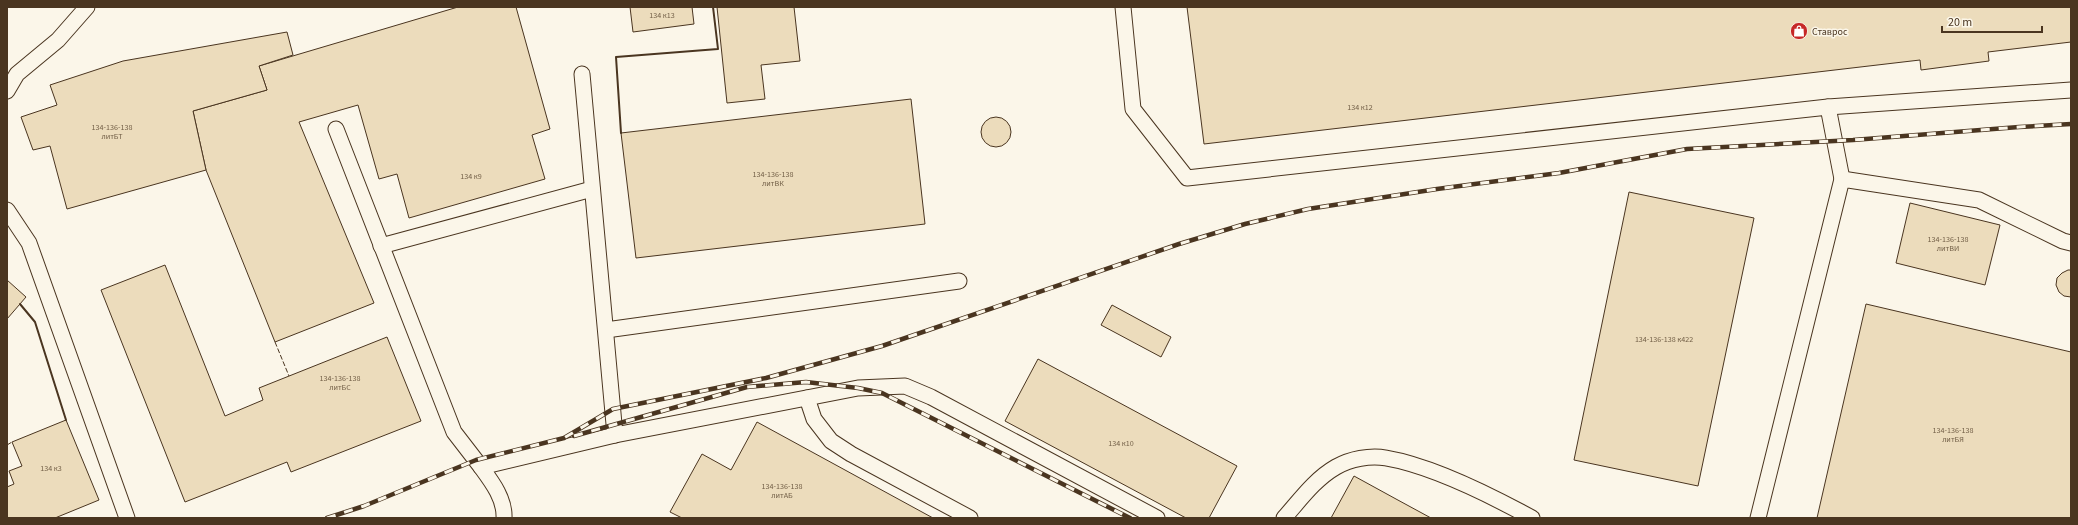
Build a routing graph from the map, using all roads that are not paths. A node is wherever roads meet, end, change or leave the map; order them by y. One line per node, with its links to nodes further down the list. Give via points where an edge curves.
1 (87, 7): 3 (lane, via 58,40)
2 (1123, 7): 7 (lane, via 1133,109 1187,178)
3 (12, 70): 6 (lane)
4 (582, 74): 10 (lane)
5 (2071, 90): 7 (lane)
6 (7, 91)
7 (1828, 107): 9 (lane)
8 (336, 129): 13 (lane)
9 (1842, 179): 12 (lane, via 1979,200); 25 (lane)
10 (592, 189): 13 (lane); 15 (lane)
11 (7, 210): 19 (lane, via 29,243)
12 (2071, 243)
13 (381, 246): 18 (lane, via 454,432)
14 (959, 281): 15 (lane)
15 (606, 330): 17 (lane)
16 (807, 398): 17 (lane); 21 (lane, via 814,419 831,441); 22 (lane, via 858,388 905,386)
17 (615, 435): 18 (lane)
18 (481, 467): 20 (lane, via 505,507)
19 (127, 518)
20 (504, 518)
21 (970, 518)
22 (1157, 518)
23 (1284, 518): 24 (lane, via 1322,476 1337,466 1369,457 1385,457 1466,484)
24 (1532, 518)
25 (1758, 518)

